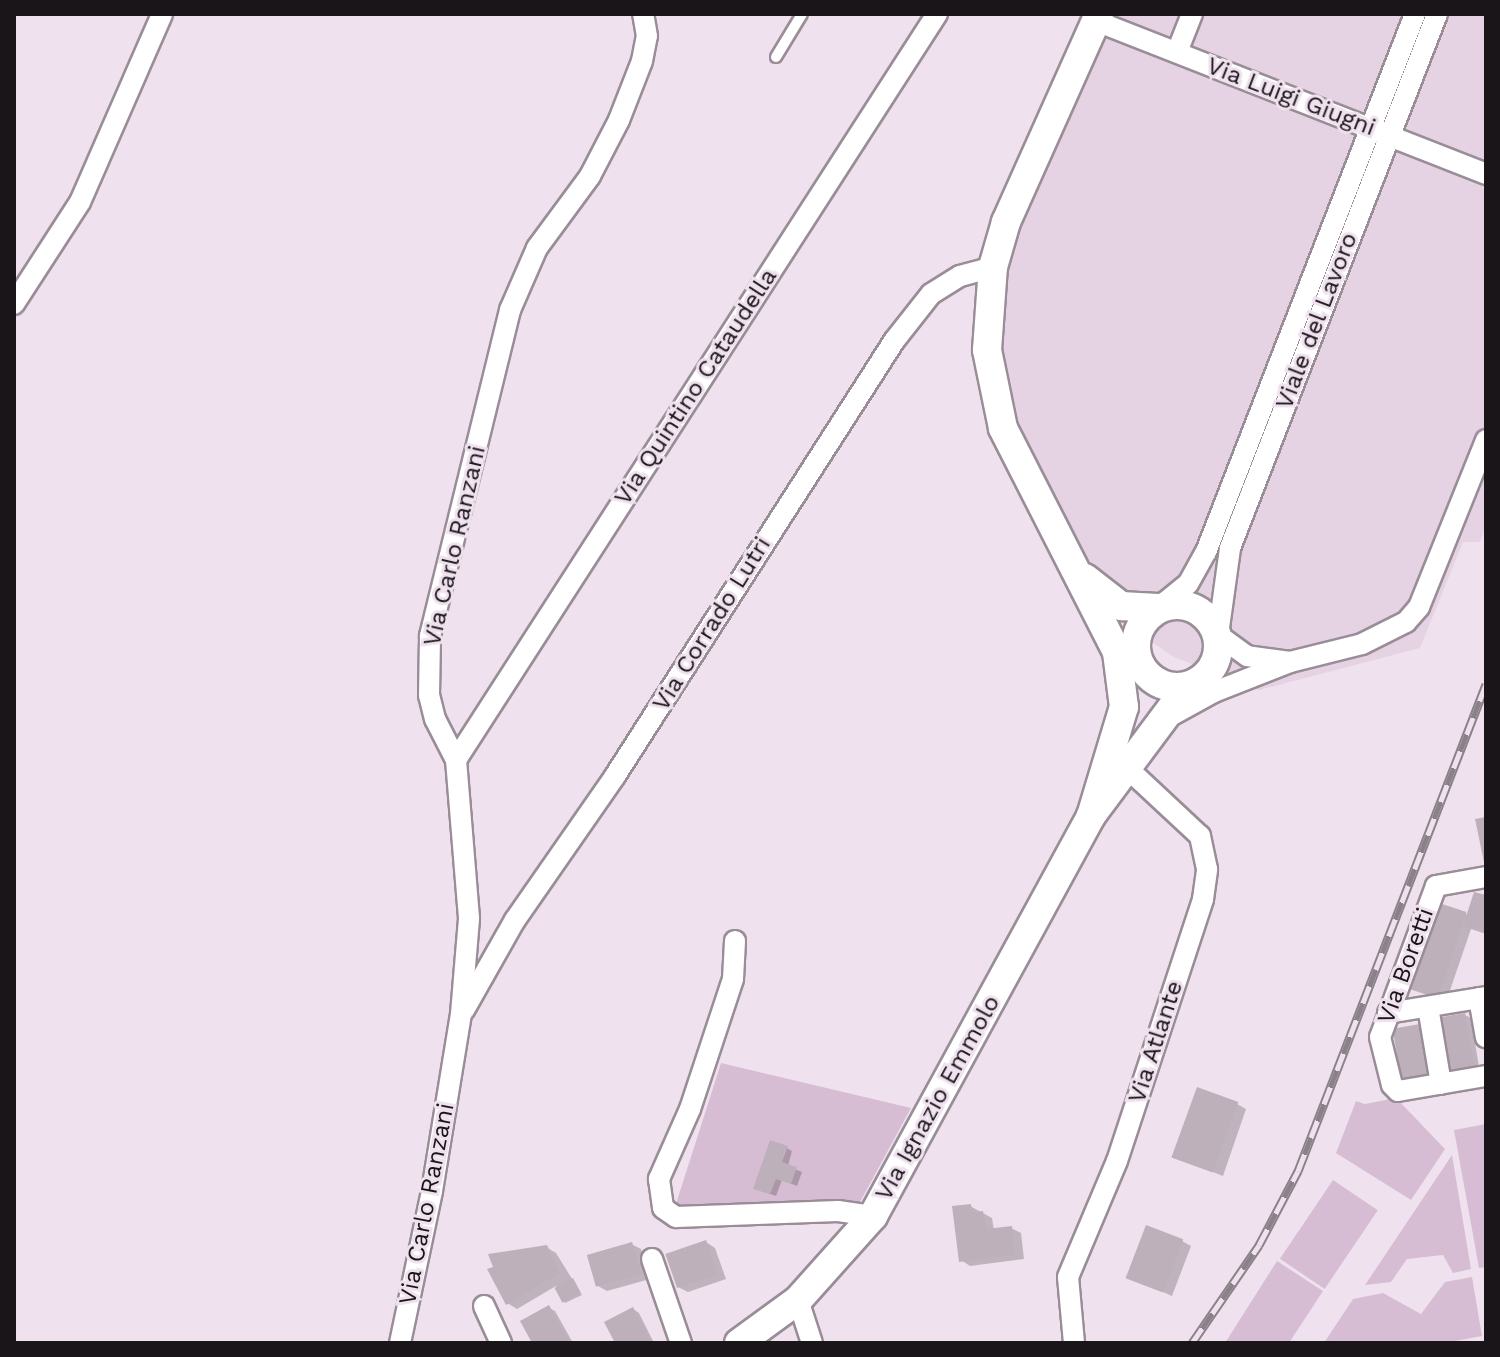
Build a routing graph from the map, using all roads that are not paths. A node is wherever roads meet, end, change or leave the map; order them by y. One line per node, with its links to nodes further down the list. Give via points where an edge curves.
1 (162, 14): 14 (street, via 80,202)
2 (643, 14): 24 (street, Via Carlo Ranzani, via 647,36 642,61 619,120 590,176 537,248 510,310 446,562 430,636 429,695)
3 (802, 14): 10 (lane)
4 (937, 14): 24 (street, Via Quintino Cataudella)
5 (1192, 14): 9 (street)
6 (1415, 14): 11 (street)
7 (1437, 14): 11 (street, Viale del Lavoro)
8 (1097, 17): 9 (street, Via Luigi Giugni); 13 (street, via 1006,222)
9 (1177, 52): 11 (street, Via Luigi Giugni)
10 (776, 57)
11 (1379, 132): 12 (street, Via Luigi Giugni); 17 (street, via 1206,552 1188,584); 18 (street, Viale del Lavoro, via 1238,524 1223,578)
12 (1486, 174)
13 (993, 267): 16 (street, via 987,350 1003,428); 32 (street, Via Corrado Lutri, via 960,276 931,294 894,341 615,776 515,920)
14 (14, 304)
15 (1486, 440): 20 (street, via 1419,607 1406,622 1362,644)
16 (1079, 572): 17 (street, via 1121,606); 19 (street)
17 (1158, 608): 18 (street, via 1194,607); 19 (street, via 1137,634)
18 (1218, 635): 20 (street, via 1247,656); 21 (street, via 1214,666)
19 (1134, 662): 21 (street, via 1175,687); 26 (street)
20 (1290, 662): 22 (street)
21 (1188, 686): 22 (street); 23 (street)
22 (1223, 689): 23 (street, via 1195,700)
23 (1152, 731): 25 (street)
24 (456, 760): 32 (street, Via Carlo Ranzani, via 470,883)
25 (1126, 767): 26 (street); 45 (street, Via Atlante, via 1200,836 1207,869 1203,899 1117,1161 1068,1277)
26 (1091, 816): 36 (street, Via Ignazio Emmolo)
27 (1486, 877): 31 (street, Via Boretti, via 1436,886)
28 (735, 941): 36 (street, via 733,979 690,1109 659,1179 663,1208 676,1217 838,1211)
29 (1483, 998): 30 (street); 33 (street)
30 (1428, 1007): 31 (street); 35 (street)
31 (1388, 1013): 35 (street, Via Boretti, via 1380,1037 1392,1085 1398,1091)
32 (461, 1014): 40 (street, Via Carlo Ranzani)
33 (1486, 1037)
34 (1486, 1076): 35 (street)
35 (1440, 1079)
36 (873, 1216): 38 (street, Via Ignazio Emmolo)
37 (652, 1259): 42 (street)
38 (798, 1300): 43 (street, Via Ignazio Emmolo); 44 (street)
39 (484, 1306): 41 (street)
40 (400, 1343)
41 (501, 1343)
42 (681, 1343)
43 (739, 1343)
44 (812, 1343)
45 (1074, 1343)

